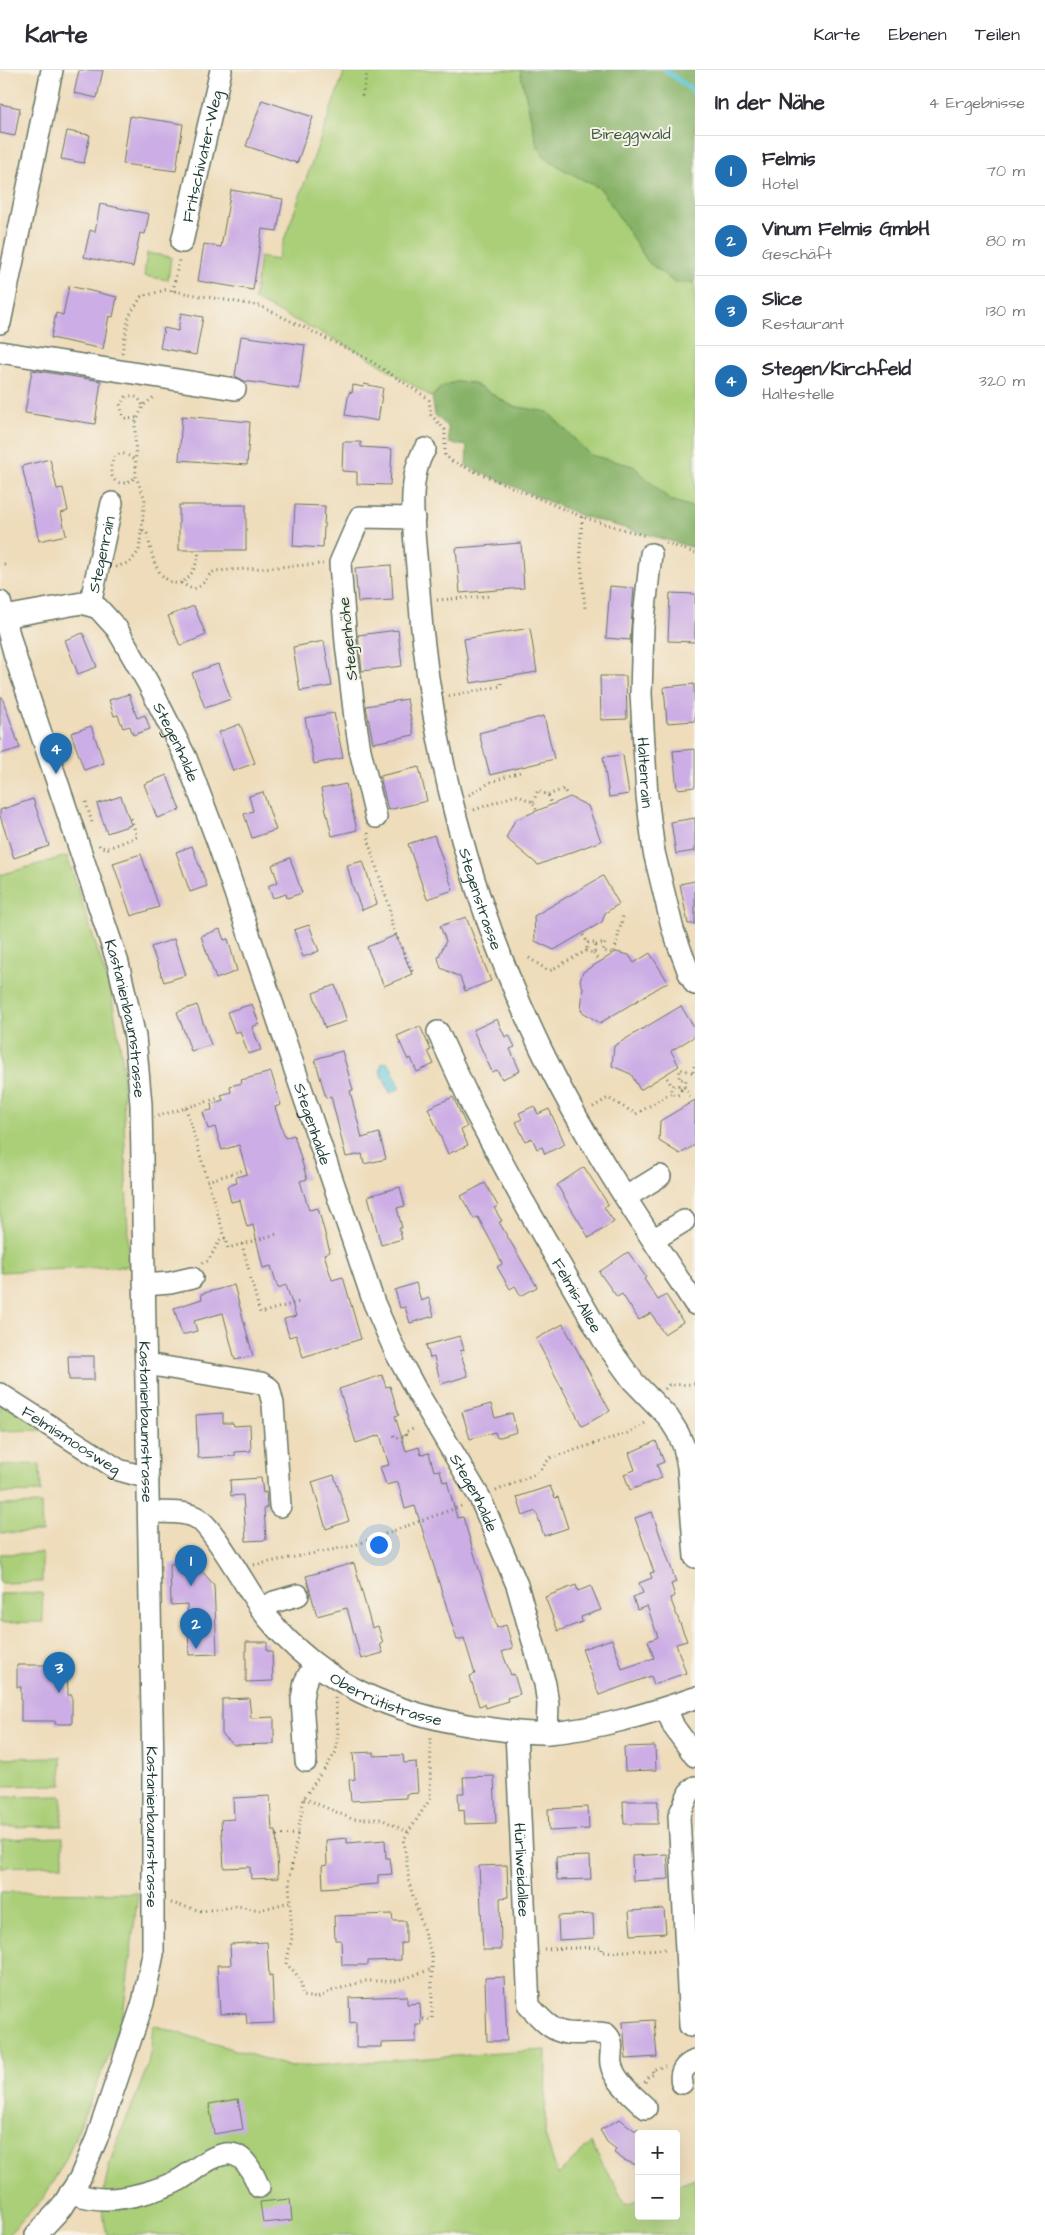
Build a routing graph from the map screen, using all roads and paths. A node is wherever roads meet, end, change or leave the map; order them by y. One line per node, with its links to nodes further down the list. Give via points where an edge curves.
1 (52, 70): 8 (street)
2 (221, 70): 5 (street, Fritschivater-Weg)
3 (368, 70): 4 (path)
4 (362, 96)
5 (182, 242)
6 (176, 276): 7 (path)
7 (173, 291): 10 (path, via 141,297 129,316); 15 (path, via 260,306 366,358 429,400 431,414 446,430)
8 (1, 312)
9 (0, 352): 10 (street)
10 (119, 371): 11 (street)
11 (160, 377): 12 (street); 13 (path, via 161,387)
12 (235, 389)
13 (143, 406): 14 (path); 14 (path, via 134,396 126,397 120,404 123,416)
14 (136, 418): 17 (path)
15 (446, 439)
16 (435, 452): 20 (path); 21 (street, Stegenstrasse, via 419,458 414,480)
17 (134, 460): 18 (path); 18 (path, via 127,455 119,456 112,461 110,469 112,477 119,482)
18 (136, 477): 22 (path, via 145,500)
19 (112, 503): 31 (street, Stegenrain)
20 (582, 517): 23 (path); 32 (path, via 580,550)
21 (414, 518): 26 (street, Stegenhöhe, via 360,517); 43 (street, Stegenstrasse, via 429,679)
22 (143, 530): 27 (path, via 139,551 134,558); 28 (path, via 161,574)
23 (653, 544): 25 (path); 57 (street, Haltenrain, via 643,627 641,694 647,796 654,852 673,930)
24 (200, 551): 28 (path, via 191,576)
25 (695, 554)
26 (340, 563): 28 (path, via 215,571 203,586 192,589); 44 (street, Stegenhöhe, via 355,718)
27 (112, 568)
28 (181, 583)
29 (490, 596): 30 (path)
30 (429, 601)
31 (90, 605): 33 (street); 104 (street, Stegenhalde, via 108,617 127,645 186,758 255,949 374,1303 396,1354 480,1498 517,1585 545,1684)
32 (585, 608)
33 (2, 610): 79 (street, Kastanienbaumstrasse, via 126,992 135,1040 141,1104)
34 (501, 682): 35 (path, via 501,686)
35 (441, 697)
36 (520, 772): 43 (path, via 491,782 462,800)
37 (548, 795): 38 (path, via 564,789); 40 (path, via 538,790); 41 (path)
38 (568, 796)
39 (86, 802): 46 (path)
40 (533, 802): 42 (path); 43 (path, via 516,795 474,810 467,818)
41 (551, 803)
42 (536, 810)
43 (455, 812): 73 (street, Stegenstrasse, via 484,908 525,1014 560,1085)
44 (376, 817): 56 (path, via 367,835 387,898 392,926)
45 (131, 818): 47 (path, via 137,837 108,848 100,847)
46 (93, 826)
47 (98, 843)
48 (622, 916): 51 (path, via 614,953 603,951 605,943)
49 (583, 935): 50 (path)
50 (588, 944): 51 (path); 52 (path)
51 (596, 945): 53 (path)
52 (586, 951): 53 (path); 54 (path, via 551,970)
53 (594, 953): 55 (path)
54 (529, 958)
55 (598, 961)
56 (413, 973)
57 (695, 984)
58 (438, 1032): 94 (street, Felmis-Allee, via 456,1074 522,1199 604,1341 678,1433 688,1467)
59 (695, 1062): 60 (path)
60 (694, 1072): 63 (path, via 680,1069 679,1079 686,1080)
61 (667, 1078): 62 (path)
62 (672, 1086): 63 (path); 64 (path)
63 (682, 1088): 64 (path, via 677,1095); 66 (path)
64 (671, 1093): 68 (path, via 636,1114 608,1098)
65 (219, 1098): 67 (path)
66 (691, 1098)
67 (186, 1108): 69 (path); 72 (path)
68 (589, 1109)
69 (153, 1117)
70 (244, 1170): 72 (path)
71 (660, 1176): 73 (street)
72 (207, 1181): 77 (path, via 228,1248)
73 (626, 1197): 76 (street, Stegenstrasse)
74 (684, 1221): 76 (street)
75 (277, 1234): 77 (path)
76 (653, 1240): 81 (street, Stegenstrasse)
77 (242, 1244): 80 (path, via 260,1313)
78 (192, 1278): 79 (street)
79 (145, 1285): 82 (street, Kastanienbaumstrasse)
80 (299, 1302)
81 (695, 1304)
82 (146, 1364): 89 (street, Kastanienbaumstrasse); 91 (street, via 261,1383 269,1388)
83 (695, 1384): 84 (path, via 669,1385)
84 (662, 1392)
85 (0, 1394): 89 (street, Felmismoosweg, via 119,1470)
86 (651, 1420): 90 (path, via 628,1432 550,1458 533,1475)
87 (419, 1427): 88 (path, via 405,1432 406,1436 396,1438)
88 (394, 1435)
89 (148, 1478): 93 (street, Kastanienbaumstrasse)
90 (512, 1484)
91 (280, 1506)
92 (451, 1509): 95 (path, via 352,1546)
93 (149, 1512): 97 (street, Oberrütistrasse, via 187,1514 202,1521); 123 (street, Kastanienbaumstrasse, via 153,1954 130,2047 97,2138)
94 (695, 1557)
95 (266, 1563)
96 (298, 1595): 97 (street, via 274,1602)
97 (262, 1610): 98 (street, Oberrütistrasse, via 298,1652)
98 (314, 1665): 103 (street, Oberrütistrasse, via 348,1686 404,1711 451,1723); 106 (street, via 305,1682 302,1699)
99 (334, 1690): 108 (path, via 338,1732 336,1752)
100 (695, 1698): 101 (street, Oberrütistrasse)
101 (666, 1708): 104 (street, Oberrütistrasse, via 615,1723); 105 (street, via 677,1732)
102 (431, 1729): 109 (path, via 430,1798)
103 (516, 1732): 104 (street, Oberrütistrasse); 115 (street, Hürliweidallee)
104 (547, 1733)
105 (695, 1756)
106 (306, 1761)
107 (695, 1787): 118 (street, via 679,1816)
108 (304, 1798): 109 (path, via 352,1819 381,1818); 110 (path)
109 (408, 1832): 116 (path, via 404,1839 409,1883 432,1957)
110 (298, 1834): 111 (path); 113 (path, via 289,1882)
111 (278, 1835)
112 (167, 1902): 113 (path, via 202,1911 238,1906 260,1910)
113 (290, 1902): 116 (path, via 292,1938 286,1964 298,1974 302,1982 302,1996 317,1998 364,1981 397,1981)
114 (672, 1949): 115 (path, via 602,1952 602,1946)
115 (526, 1950): 121 (street, Hürliweidallee, via 529,2006 549,2026 558,2030 606,2034 611,2038 611,2065)
116 (432, 1969): 117 (path, via 432,2020)
117 (423, 2020)
118 (690, 2026)
119 (695, 2061): 120 (street, via 683,2069)
120 (682, 2083)
121 (646, 2108)
122 (259, 2187): 123 (street, via 244,2161 226,2154 215,2157 177,2181 143,2193 106,2200)
123 (70, 2193): 124 (street, Kastanienbaumstrasse)
124 (36, 2235)

